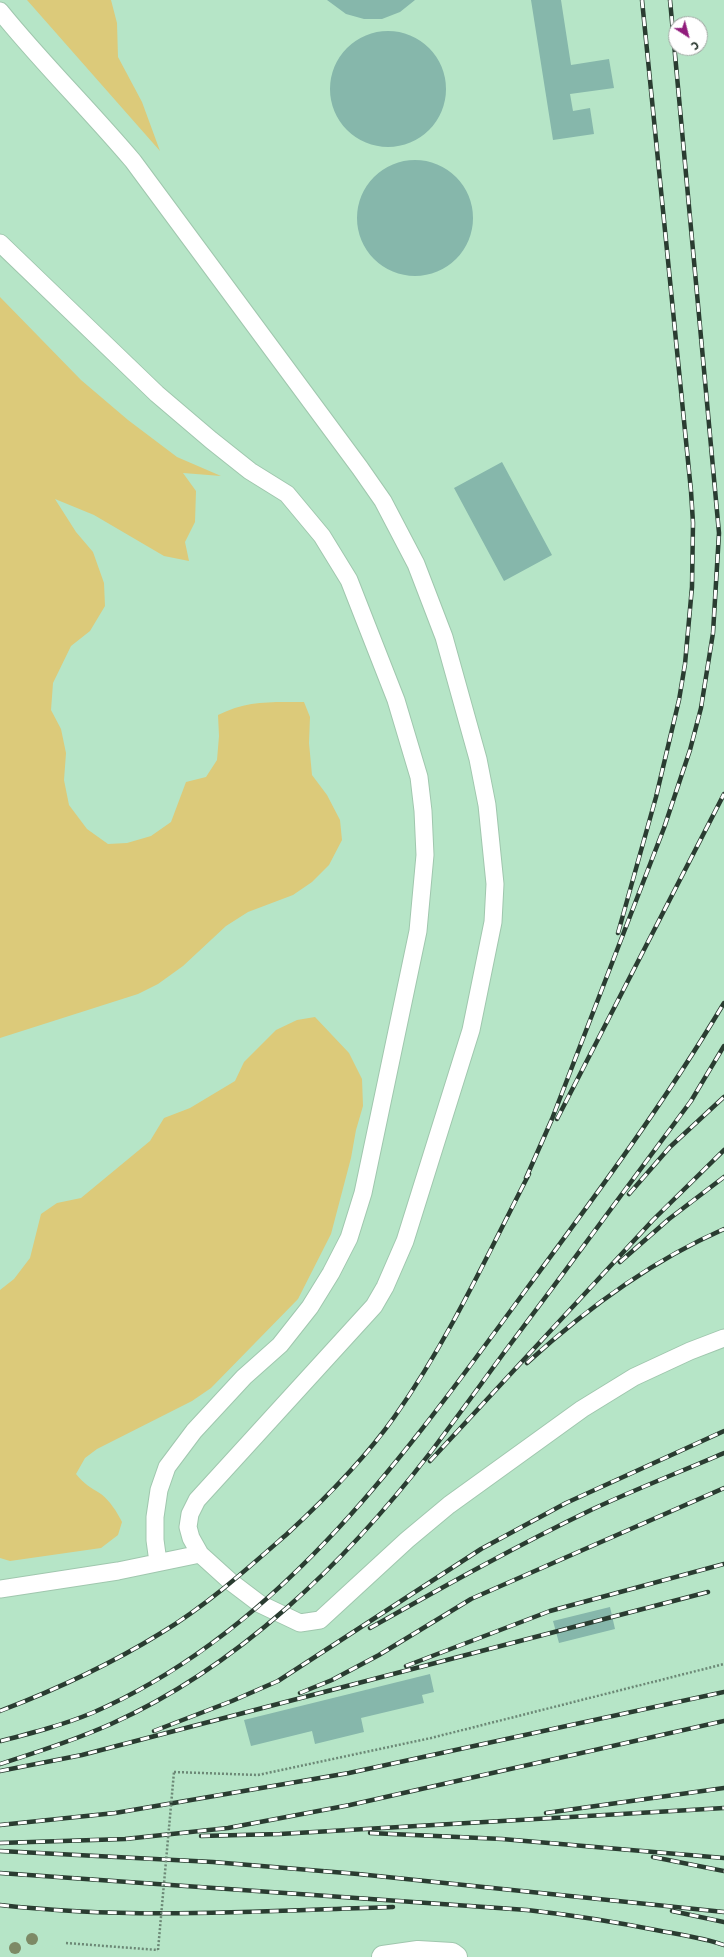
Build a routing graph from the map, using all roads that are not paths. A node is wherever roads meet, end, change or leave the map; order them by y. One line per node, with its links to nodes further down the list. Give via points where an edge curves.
1 (0, 11): 4 (lane, via 52,73 133,161 382,500 416,564 444,637 478,758 487,805 495,884 493,922 484,971 471,1030 397,1262 374,1306 198,1500 190,1514 188,1527)
2 (0, 243): 5 (lane, via 157,394 250,471 287,494 322,536 349,580 396,700 419,777 425,855 418,931 363,1193 349,1238 332,1273 280,1345 244,1377 190,1436 167,1467 159,1490 155,1517)
3 (724, 1338): 4 (lane, via 634,1377 582,1409 449,1505 320,1620 300,1623 260,1604)
4 (200, 1554): 5 (lane)
5 (158, 1562): 6 (lane, via 118,1571)
6 (0, 1589)
7 (383, 1957): 8 (street, via 418,1952 452,1954)
8 (456, 1957)

